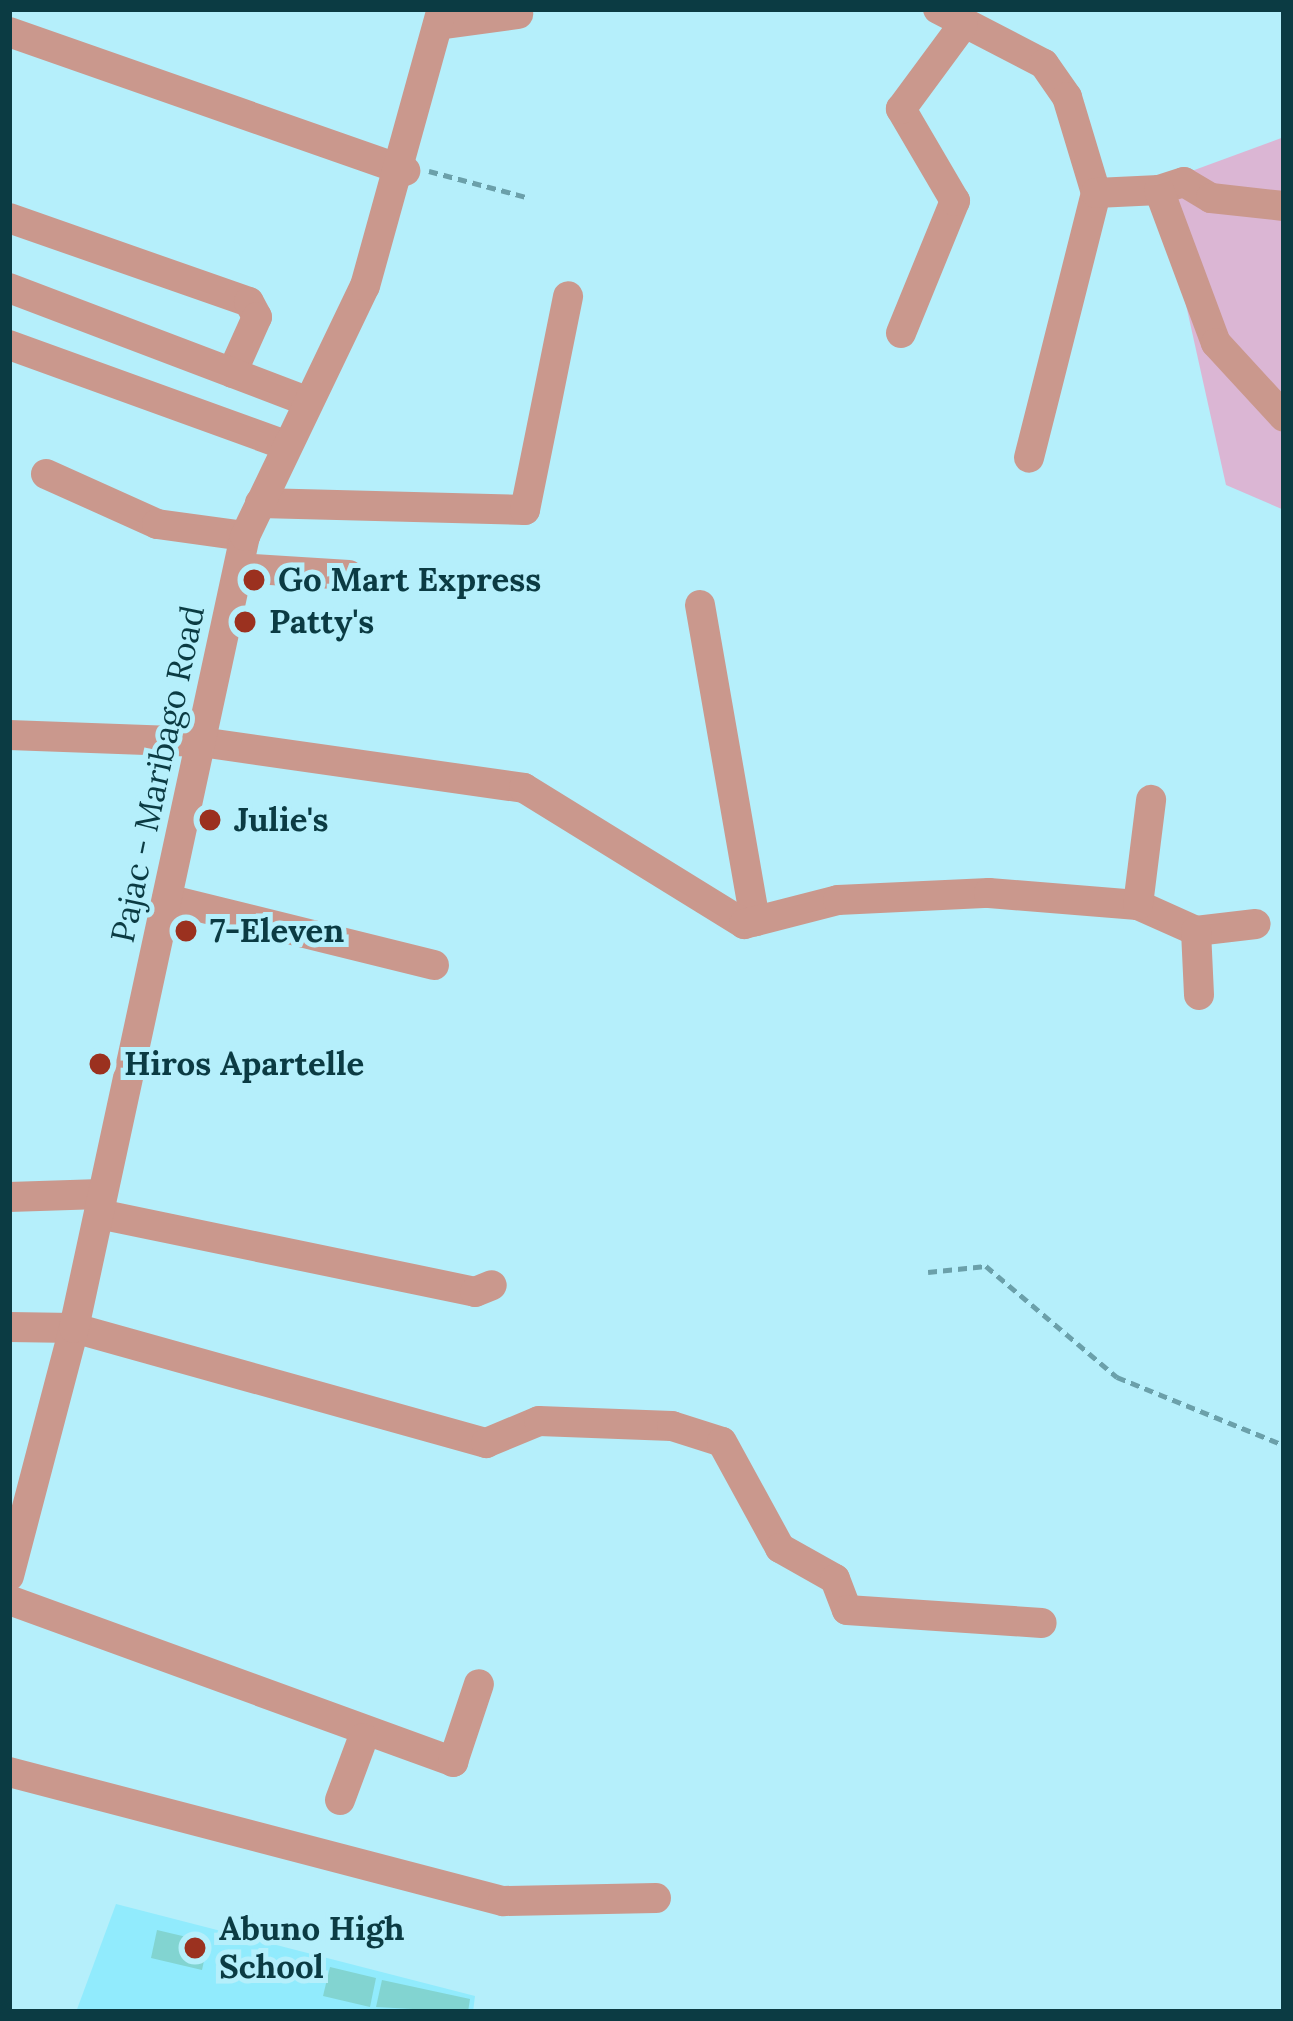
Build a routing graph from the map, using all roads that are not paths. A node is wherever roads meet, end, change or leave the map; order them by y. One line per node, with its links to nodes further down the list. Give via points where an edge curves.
1 (518, 14): 2 (street)
2 (440, 17): 5 (street, Pajac - Maribago Road)
3 (950, 17): 7 (street, via 1044,64 1067,97); 12 (street, via 901,109 955,201)
4 (9, 32): 5 (street)
5 (405, 168): 15 (street, Pajac - Maribago Road, via 365,286)
6 (1159, 190): 7 (street); 8 (street, via 1184,182 1229,202); 16 (street, via 1216,343)
7 (1096, 193): 18 (street)
8 (1284, 206)
9 (9, 218): 14 (street, via 249,302 257,316)
10 (9, 288): 14 (street)
11 (568, 296): 20 (street, via 525,510)
12 (901, 333)
13 (9, 345): 17 (street)
14 (232, 373): 15 (street)
15 (304, 400): 17 (street, Pajac - Maribago Road)
16 (1284, 417)
17 (285, 445): 20 (street, Pajac - Maribago Road)
18 (1029, 458)
19 (46, 474): 21 (street, via 157,524)
20 (260, 503): 21 (street, Pajac - Maribago Road)
21 (245, 536): 22 (street, Pajac - Maribago Road)
22 (239, 568): 23 (street); 26 (street, Pajac - Maribago Road)
23 (349, 575)
24 (700, 604): 30 (street)
25 (9, 735): 26 (street)
26 (201, 742): 28 (street, Pajac - Maribago Road); 30 (street, via 524,788 719,914)
27 (1151, 800): 29 (street)
28 (167, 898): 33 (street); 36 (street, Pajac - Maribago Road)
29 (1138, 905): 30 (street, via 901,894); 32 (street)
30 (754, 921)
31 (1256, 924): 32 (street)
32 (1196, 931): 34 (street)
33 (434, 964)
34 (1199, 994)
35 (9, 1197): 36 (street)
36 (100, 1204): 37 (street, via 475,1292); 39 (street, Pajac - Maribago Road)
37 (492, 1286)
38 (9, 1327): 39 (street)
39 (74, 1328): 40 (street, Pajac - Maribago Road); 42 (street, via 452,1438 486,1443 579,1418 672,1426 722,1442 780,1548 835,1579 847,1610)
40 (9, 1576)
41 (9, 1600): 44 (street)
42 (1042, 1622)
43 (479, 1684): 44 (street, via 453,1762)
44 (363, 1738): 46 (street)
45 (9, 1772): 47 (street, via 503,1901)
46 (340, 1800)
47 (656, 1898)

